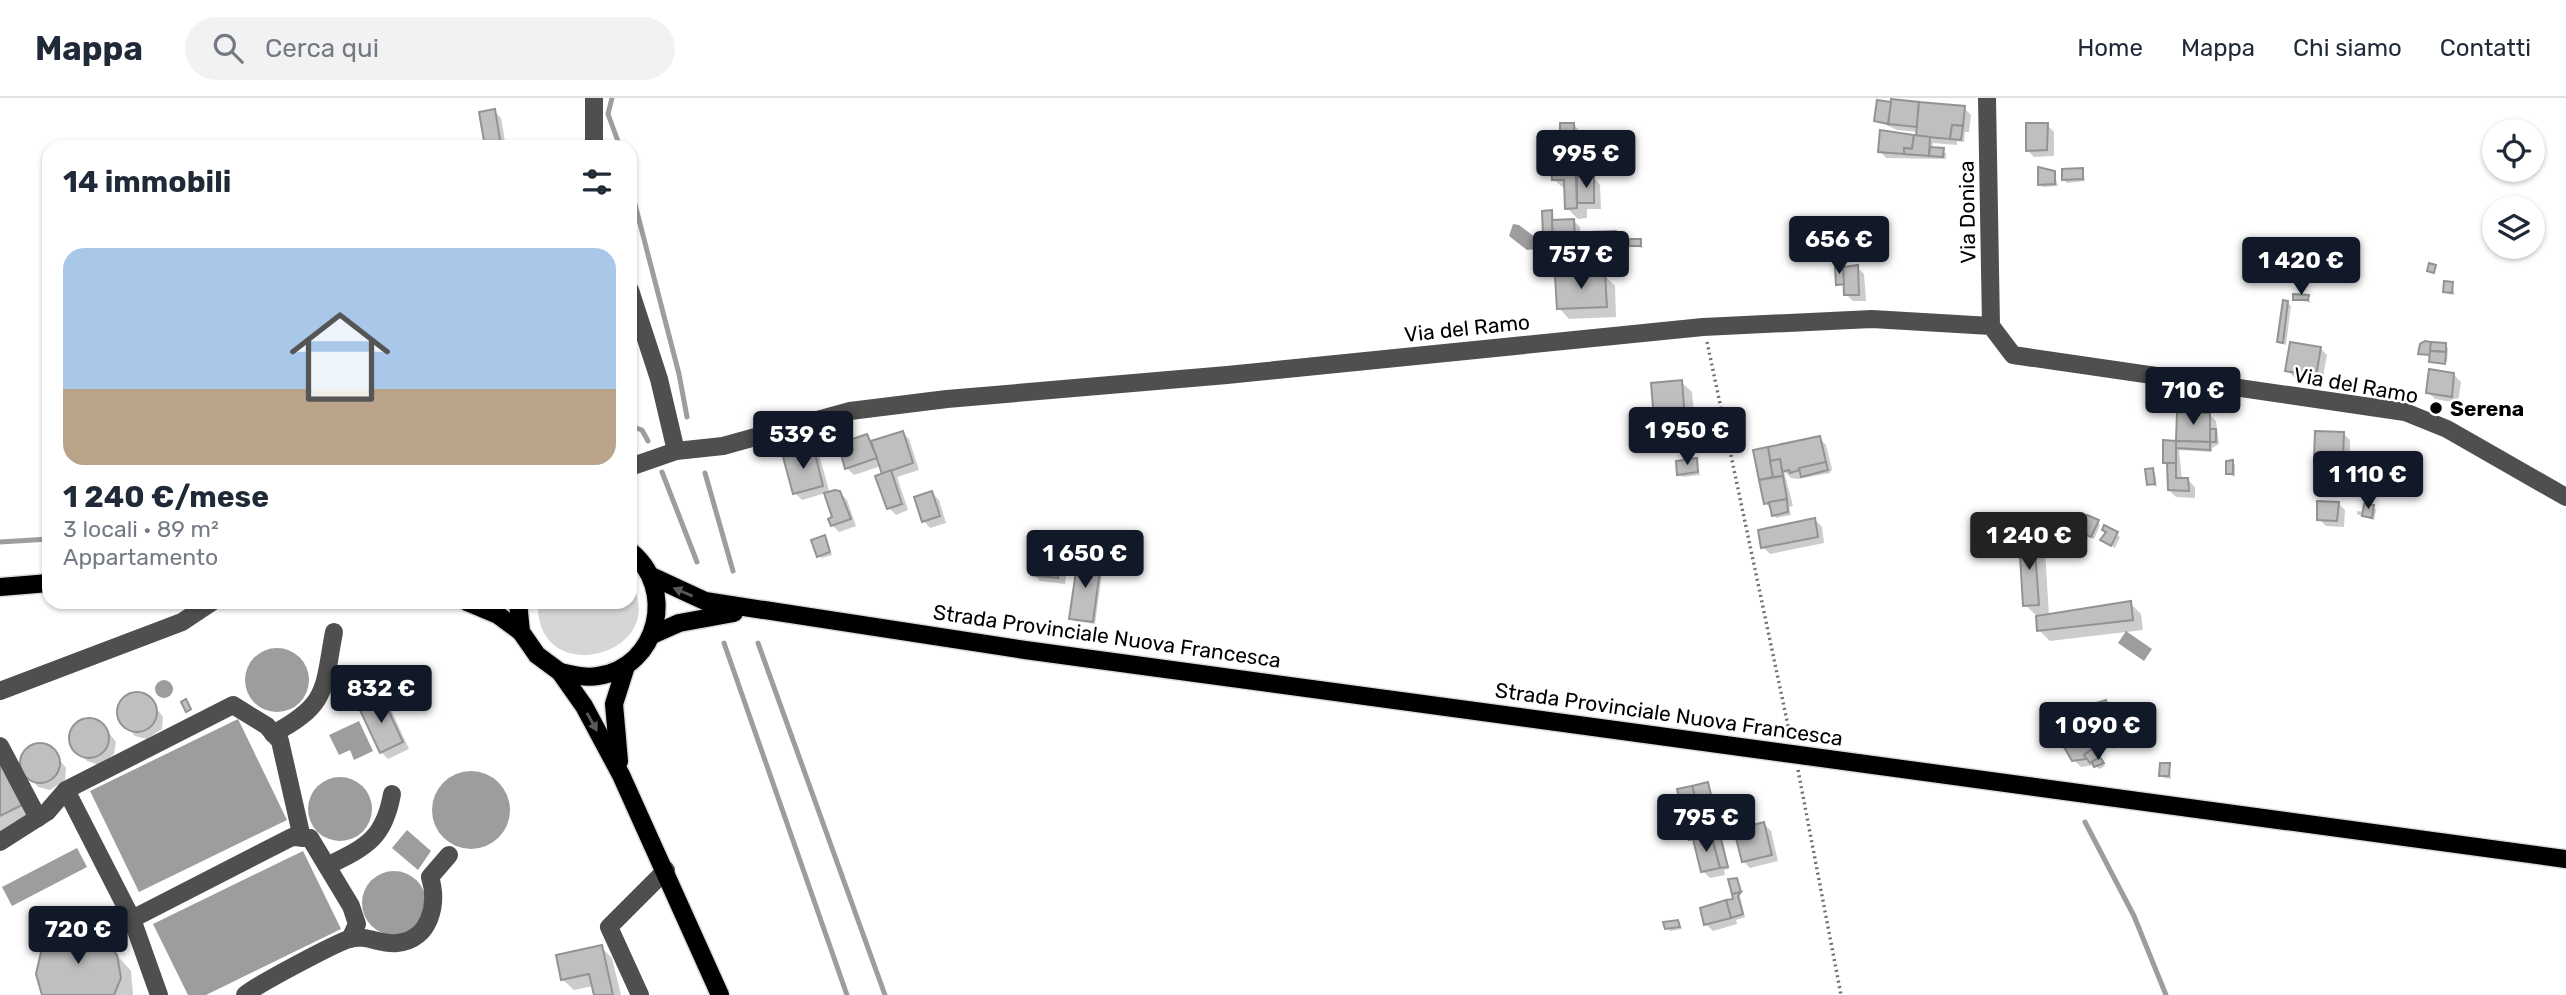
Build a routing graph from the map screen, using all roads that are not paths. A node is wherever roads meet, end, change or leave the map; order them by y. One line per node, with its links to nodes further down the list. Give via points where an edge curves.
1 (594, 98): 3 (street)
2 (1987, 98): 5 (street, Via Donica)
3 (594, 140)
4 (637, 311): 6 (street)
5 (1992, 326): 6 (street, Via del Ramo, via 1872,319 1703,327 947,399 850,411 723,446); 8 (street, Via del Ramo, via 2014,355 2404,412 2447,429)
6 (676, 451): 7 (street, Via del Ramo)
7 (637, 465)
8 (2566, 497)
9 (637, 559): 10 (main road)
10 (651, 576): 16 (main road, Strada Provinciale Nuova Francesca, one-way to 10, via 705,601); 19 (main road, via 658,599)
11 (42, 584): 12 (main road)
12 (0, 587)
13 (202, 609): 22 (street, via 182,622)
14 (484, 609): 18 (main road)
15 (518, 609): 18 (main road)
16 (765, 611): 19 (main road, Strada Provinciale Nuova Francesca, via 711,615); 32 (main road, Strada Provinciale Nuova Francesca)
17 (334, 632): 23 (street, via 319,700 304,717)
18 (521, 632): 21 (main road, via 537,656)
19 (652, 635): 20 (main road)
20 (626, 666): 21 (main road, via 600,676); 25 (main road, via 614,704)
21 (560, 672): 25 (main road, one-way to 25)
22 (0, 691)
23 (273, 734): 26 (street, via 233,705); 29 (street, via 280,741)
24 (0, 746): 28 (street)
25 (621, 775): 34 (main road)
26 (66, 790): 28 (street); 35 (street)
27 (392, 794): 33 (street, via 382,830 363,848)
28 (38, 818): 30 (street)
29 (302, 838): 33 (street, via 310,838); 35 (street, via 292,836)
30 (0, 842)
31 (449, 855): 36 (street, via 430,877 435,893 433,911 417,935 398,943 370,937)
32 (2566, 859)
33 (327, 866): 36 (street, via 352,906 357,924)
34 (666, 870): 39 (street, via 609,927); 40 (main road)
35 (132, 919): 37 (street)
36 (349, 939): 38 (street)
37 (159, 995)
38 (245, 995)
39 (640, 995)
40 (720, 995)

